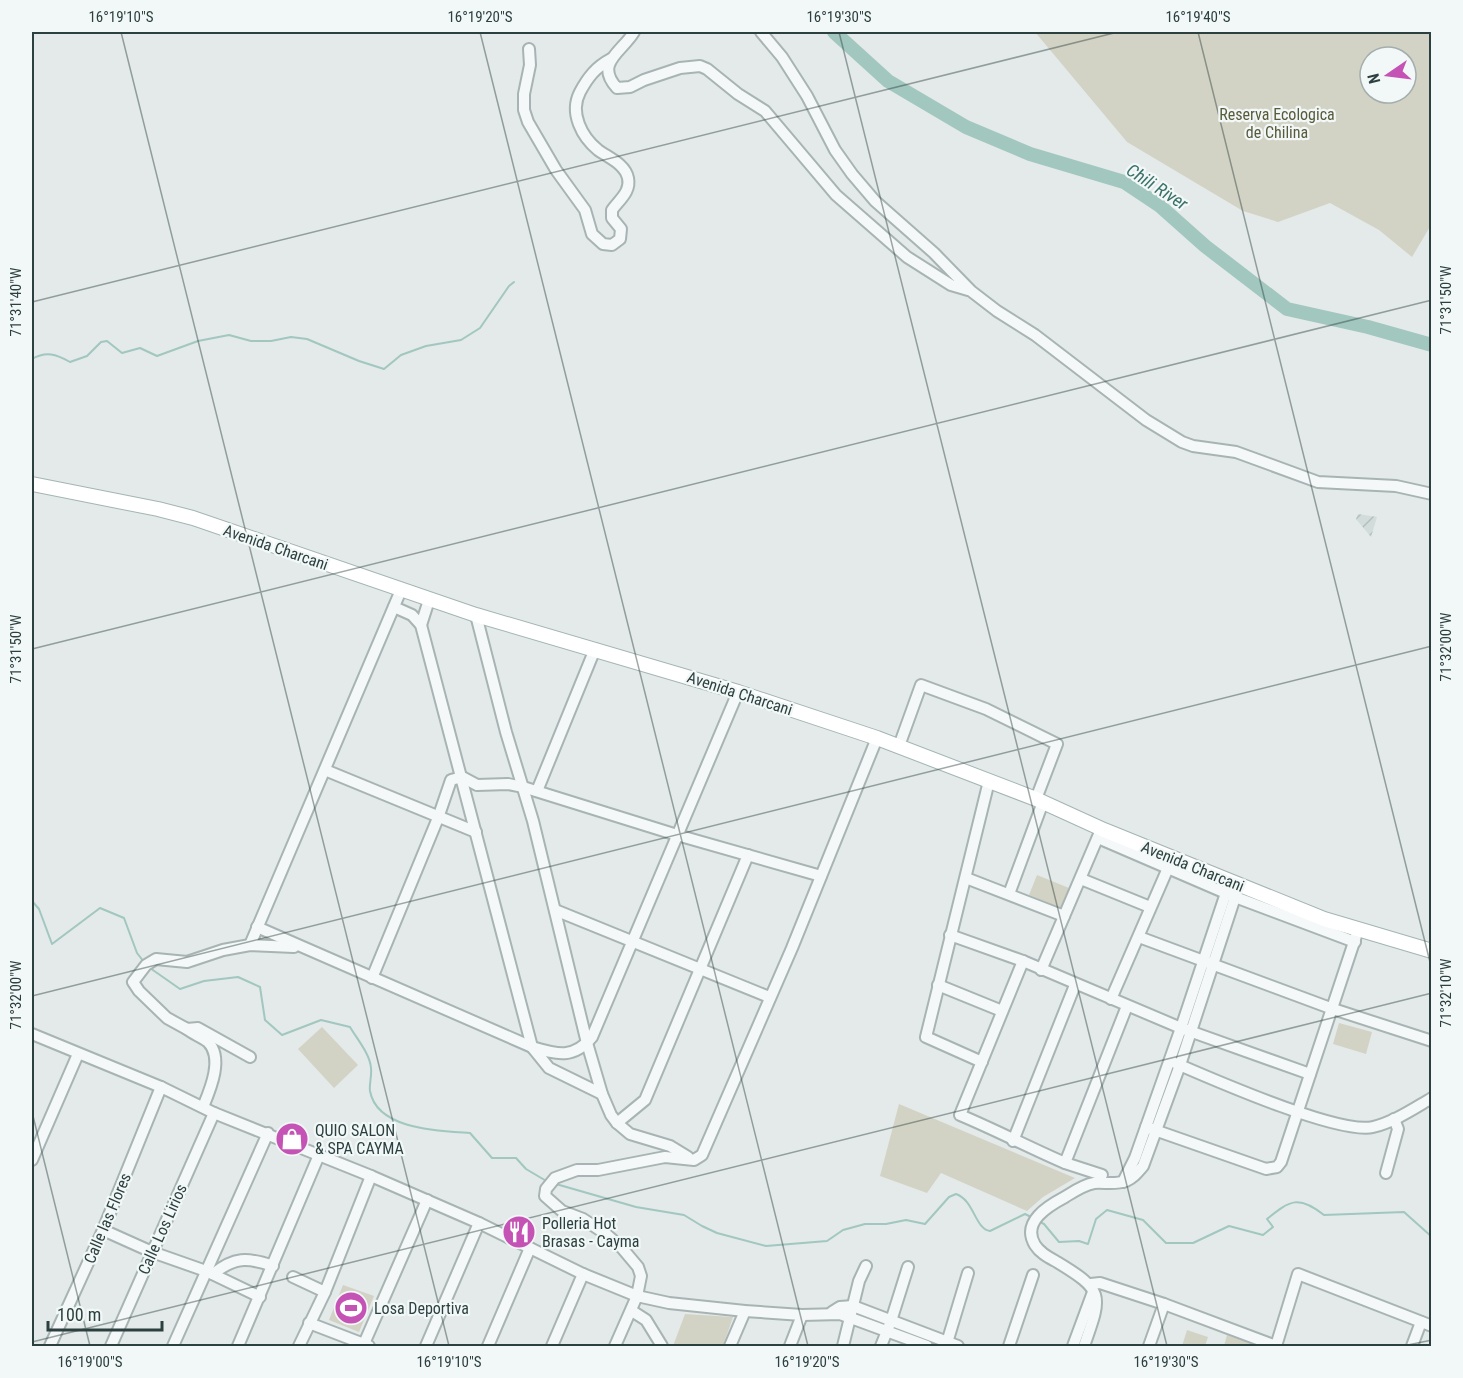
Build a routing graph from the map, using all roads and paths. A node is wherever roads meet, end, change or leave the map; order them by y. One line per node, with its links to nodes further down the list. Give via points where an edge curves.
1 (634, 32): 4 (street)
2 (761, 32): 5 (street, via 807,96 852,174 875,201)
3 (529, 49): 4 (street, via 524,94 528,122 585,210 592,234 603,244 612,245 620,239 621,229 612,218 612,210 627,193 629,180 618,163 597,149 581,130 576,111 578,96 590,74)
4 (611, 59): 5 (street, via 607,69 609,80 624,89 680,68 707,69 765,111 836,195 907,257 951,285)
5 (971, 291): 7 (street, via 1140,417 1182,442 1236,452 1317,482 1396,486)
6 (32, 484): 8 (main road, Avenida Charcani, via 193,518)
7 (1431, 494)
8 (401, 590): 9 (main road, Avenida Charcani); 10 (street)
9 (429, 600): 11 (main road, Avenida Charcani); 12 (street)
10 (394, 607): 12 (street, via 412,615); 17 (street)
11 (476, 615): 13 (main road, Avenida Charcani); 20 (street)
12 (421, 625): 18 (street)
13 (595, 648): 14 (main road, Avenida Charcani); 21 (street)
14 (738, 692): 15 (main road, Avenida Charcani); 26 (street)
15 (877, 738): 16 (main road, Avenida Charcani); 29 (street)
16 (899, 746): 19 (main road, Avenida Charcani); 22 (street, via 921,685 1057,744)
17 (325, 770): 23 (street); 37 (street)
18 (462, 777): 20 (street, via 477,784); 23 (street, via 451,780); 24 (street)
19 (990, 781): 22 (main road, Avenida Charcani); 30 (street)
20 (523, 787): 21 (street); 35 (street)
21 (537, 791): 26 (street)
22 (1040, 800): 25 (main road, Avenida Charcani); 33 (street)
23 (438, 818): 24 (street); 49 (street)
24 (476, 832): 62 (street)
25 (1100, 833): 28 (street); 31 (street); 32 (main road, Avenida Charcani)
26 (677, 835): 27 (street); 41 (street)
27 (748, 855): 29 (street); 47 (street)
28 (1168, 868): 32 (street); 34 (street)
29 (821, 876): 52 (street)
30 (966, 878): 33 (street); 38 (street)
31 (1081, 879): 34 (street); 36 (street)
32 (1232, 889): 39 (main road, Avenida Charcani, via 1324,919); 46 (street)
33 (1009, 894): 36 (street)
34 (1150, 907): 40 (street)
35 (555, 910): 41 (street); 61 (street)
36 (1064, 916): 48 (street)
37 (257, 927): 42 (street); 43 (street)
38 (950, 935): 45 (street); 50 (street)
39 (1356, 936): 44 (main road, Avenida Charcani); 55 (street)
40 (1138, 937): 46 (street); 53 (street)
41 (631, 941): 47 (street); 61 (street)
42 (250, 945): 43 (street); 57 (street, via 187,962 156,959 133,982 167,1018)
43 (300, 947): 49 (street)
44 (1431, 951)
45 (1023, 961): 48 (street); 56 (street)
46 (1208, 963): 55 (street); 58 (street)
47 (700, 969): 52 (street); 75 (street, via 645,1100)
48 (1041, 970): 51 (street)
49 (372, 978): 62 (street)
50 (938, 985): 56 (street); 65 (street, via 926,1036)
51 (1075, 985): 53 (street); 78 (street)
52 (769, 997): 81 (street, via 702,1155)
53 (1111, 999): 54 (street)
54 (1126, 1006): 58 (street); 82 (street)
55 (1333, 1009): 60 (street); 67 (street)
56 (1002, 1011): 65 (street)
57 (187, 1029): 64 (street, via 198,1028); 71 (street, via 207,1041 215,1060)
58 (1186, 1030): 66 (street); 67 (street)
59 (32, 1034): 63 (street)
60 (1431, 1041)
61 (587, 1043): 62 (street, via 569,1053); 69 (street)
62 (532, 1047): 69 (street, via 549,1068)
63 (78, 1054): 68 (street); 80 (street)
64 (250, 1057)
65 (982, 1062): 78 (street, via 960,1115)
66 (1174, 1063): 72 (street); 76 (street)
67 (1310, 1074): 72 (street)
68 (161, 1088): 71 (street); 88 (street, Calle las Flores)
69 (602, 1094): 75 (street)
70 (1431, 1098): 74 (street)
71 (203, 1107): 73 (street)
72 (1299, 1112): 74 (street, via 1361,1128); 76 (street, via 1281,1162 1271,1169)
73 (214, 1113): 77 (street); 90 (street, Calle Los Lirios)
74 (1394, 1119): 83 (street, via 1398,1129)
75 (617, 1123): 81 (street, via 630,1134 670,1146)
76 (1150, 1128): 99 (street, via 1123,1182 1092,1183 1041,1211 1035,1221 1033,1242 1040,1252)
77 (268, 1133): 79 (street); 94 (street)
78 (1013, 1141): 82 (street)
79 (319, 1155): 85 (street); 91 (street)
80 (32, 1160)
81 (694, 1160): 101 (street, via 665,1156 598,1170 577,1170 555,1178 546,1189 545,1196 555,1206 583,1219 622,1248 641,1276)
82 (1065, 1163): 84 (street)
83 (1386, 1173)
84 (1102, 1175)
85 (371, 1176): 86 (street); 100 (street)
86 (427, 1200): 87 (street); 112 (street)
87 (479, 1223): 89 (street); 119 (street)
88 (103, 1230): 90 (street); 114 (street, Calle las Flores)
89 (530, 1248): 95 (street); 120 (street)
90 (152, 1252): 94 (street); 115 (street, Calle Los Lirios)
91 (273, 1266): 94 (street, via 236,1260); 102 (street)
92 (866, 1266): 106 (street)
93 (908, 1267): 110 (street)
94 (210, 1273): 102 (street); 116 (street)
95 (583, 1274): 101 (street); 121 (street)
96 (968, 1274): 111 (street)
97 (1033, 1275): 129 (street)
98 (293, 1277): 100 (street)
99 (1092, 1288): 103 (street, via 1100,1283); 130 (street); 131 (street, via 1097,1308)
100 (325, 1292): 108 (street)
101 (637, 1296): 104 (street); 105 (street)
102 (260, 1297): 117 (street)
103 (1164, 1304): 113 (street); 132 (street)
104 (632, 1311): 122 (street); 123 (street, via 646,1320)
105 (745, 1311): 107 (street); 124 (street)
106 (852, 1312): 107 (street, via 840,1307 830,1313); 110 (street); 126 (street)
107 (802, 1315): 125 (street)
108 (309, 1323): 112 (street); 118 (street)
109 (1426, 1324): 113 (street, via 1298,1274); 133 (street)
110 (889, 1326): 111 (street); 127 (street); 128 (street)
111 (950, 1345)
112 (365, 1346)
113 (1276, 1346)
114 (50, 1347)
115 (111, 1347)
116 (173, 1347)
117 (238, 1347)
118 (299, 1347)
119 (426, 1347)
120 (488, 1347)
121 (552, 1347)
122 (615, 1347)
123 (662, 1347)
124 (730, 1347)
125 (790, 1347)
126 (843, 1347)
127 (881, 1347)
128 (927, 1347)
129 (1009, 1347)
130 (1073, 1347)
131 (1084, 1347)
132 (1149, 1347)
133 (1413, 1347)

